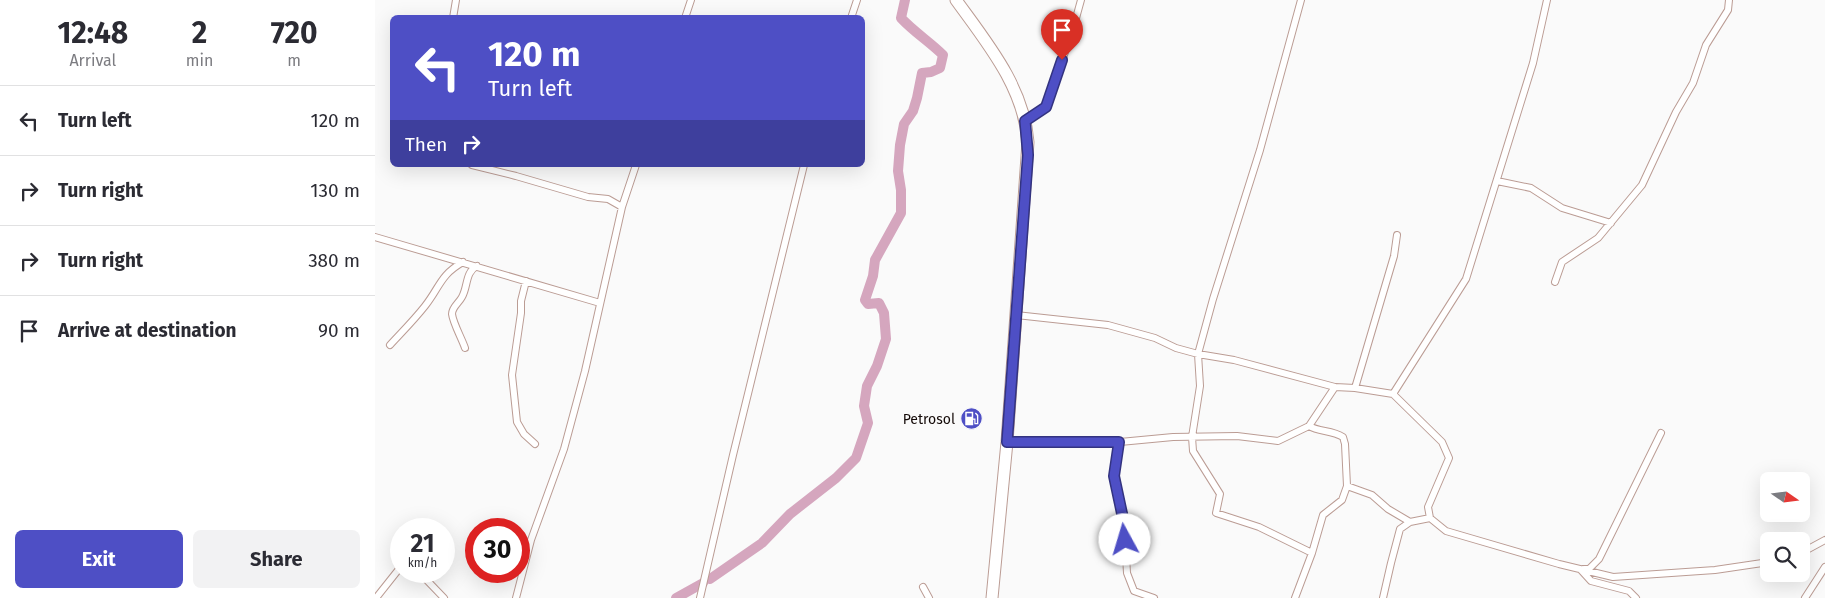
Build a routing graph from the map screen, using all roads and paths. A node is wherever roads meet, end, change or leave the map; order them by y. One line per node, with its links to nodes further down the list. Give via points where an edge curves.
1 (456, 0): 9 (street)
2 (691, 0): 10 (street)
3 (857, 0): 11 (street)
4 (956, 0): 12 (highway, via 1017,93)
5 (1081, 0): 12 (street, via 1046,107)
6 (1301, 0): 29 (street, via 1260,150)
7 (1547, 0): 16 (street, via 1533,63)
8 (1729, 0): 18 (street, via 1728,10 1706,45 1693,83 1642,186)
9 (454, 15)
10 (686, 15)
11 (852, 15)
12 (1025, 121): 26 (highway, via 1028,155)
13 (479, 167): 17 (street, via 588,197 608,198)
14 (635, 167): 17 (street)
15 (805, 167): 54 (street)
16 (1497, 181): 18 (street, via 1531,188 1562,208); 32 (street, via 1466,279)
17 (622, 207): 25 (street)
18 (1611, 223): 24 (street, via 1598,238 1562,262)
19 (1397, 235): 31 (street, via 1394,256)
20 (375, 237): 21 (street)
21 (463, 262): 22 (street); 27 (street, via 444,276 425,307)
22 (477, 266): 23 (street); 28 (street, via 468,276 465,292 453,308 452,315)
23 (526, 280): 25 (street); 38 (street, via 512,375 517,422)
24 (1555, 282)
25 (600, 303): 53 (street, via 564,449 531,540)
26 (1015, 315): 29 (street, via 1108,325); 36 (highway)
27 (390, 345)
28 (465, 348)
29 (1198, 354): 30 (street, via 1234,360); 35 (street, via 1201,386)
30 (1335, 387): 31 (street); 33 (street)
31 (1355, 388): 32 (street)
32 (1393, 394): 40 (street, via 1442,442 1449,458 1428,507)
33 (1309, 426): 35 (street, via 1278,441 1237,436); 39 (street, via 1343,437)
34 (1661, 434): 47 (street, via 1599,560 1589,569)
35 (1192, 437): 37 (street); 44 (street, via 1193,451 1220,494 1216,513 1259,527)
36 (1007, 442): 37 (street); 56 (highway)
37 (1119, 442): 57 (street, via 1114,476 1124,523 1127,573 1134,591)
38 (535, 444)
39 (1347, 486): 41 (street, via 1372,495); 44 (street, via 1342,500 1323,515)
40 (1430, 518): 41 (street); 47 (street, via 1446,531)
41 (1410, 522): 59 (street, via 1400,529)
42 (1825, 540): 43 (street)
43 (1810, 548)
44 (1312, 553): 58 (street)
45 (1760, 563): 47 (street, via 1613,577)
46 (1825, 567): 61 (street)
47 (1579, 569): 60 (street, via 1591,581 1629,591)
48 (390, 581): 51 (street)
49 (430, 583): 52 (street)
50 (923, 588): 55 (street)
51 (376, 598)
52 (444, 598)
53 (515, 598)
54 (699, 598)
55 (929, 598)
56 (992, 598)
57 (1154, 598)
58 (1295, 598)
59 (1383, 598)
60 (1636, 598)
61 (1805, 598)

